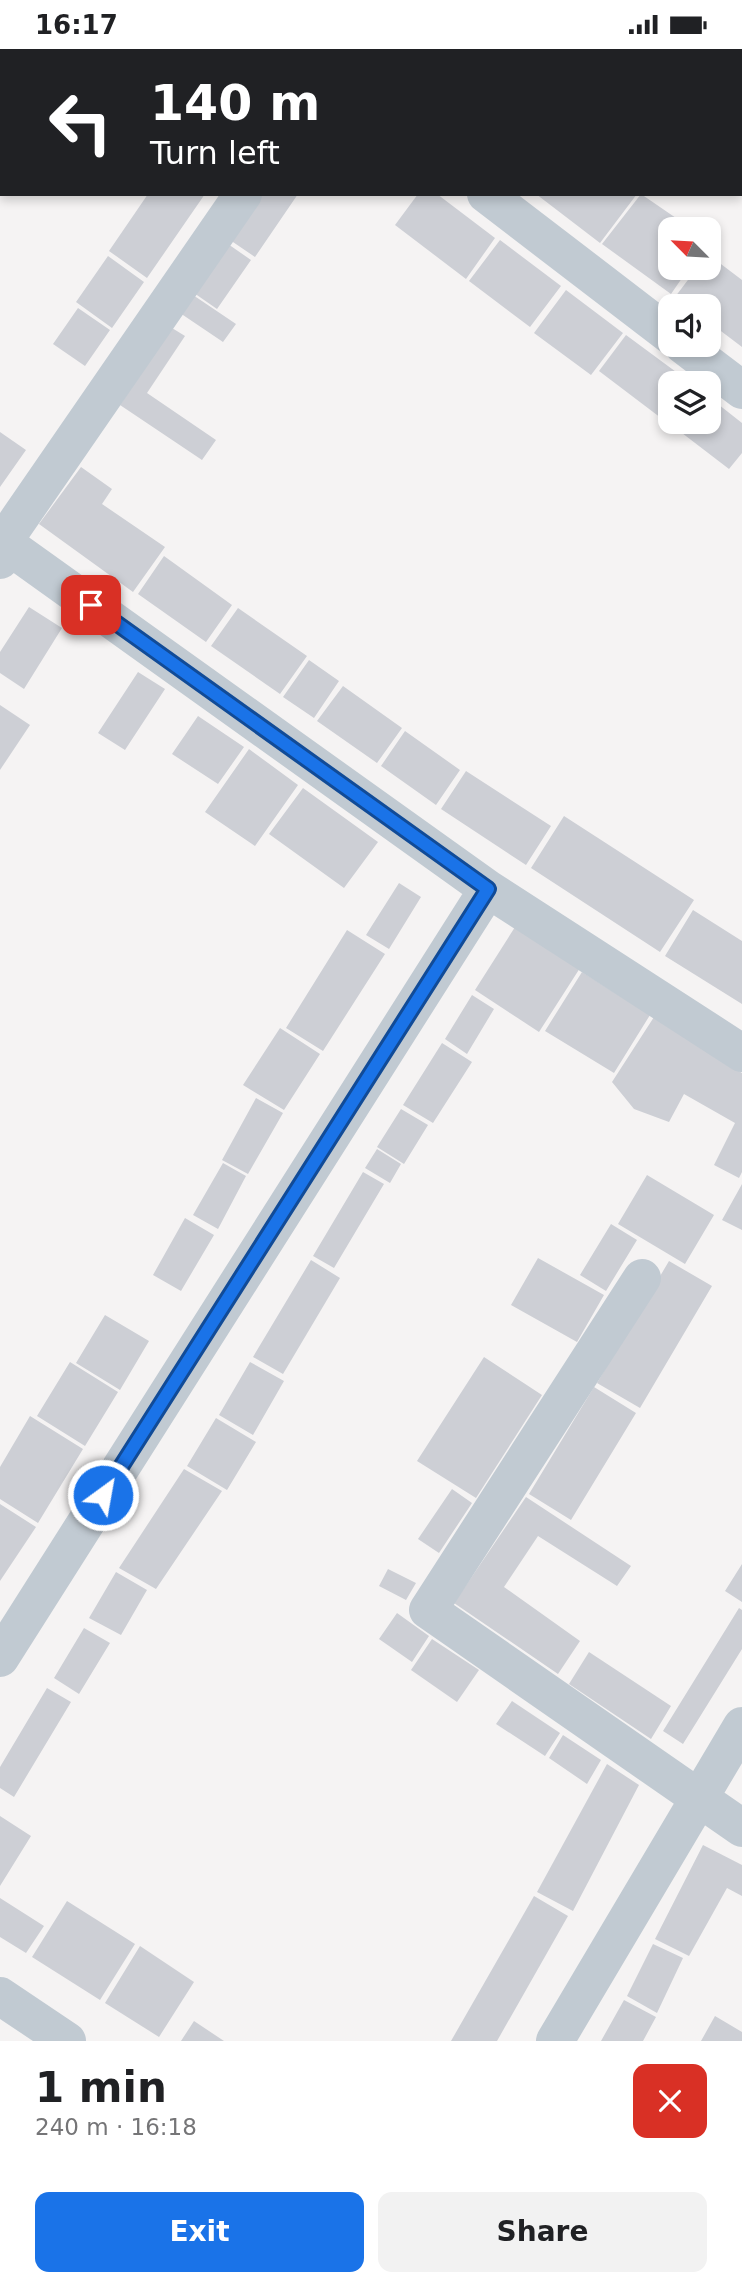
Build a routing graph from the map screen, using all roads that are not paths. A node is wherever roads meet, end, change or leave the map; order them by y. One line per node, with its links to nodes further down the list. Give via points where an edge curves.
1 (242, 196): 6 (street)
2 (489, 196): 3 (street)
3 (658, 326)
4 (698, 357): 5 (street)
5 (742, 390)
6 (1, 547): 7 (street)
7 (488, 889): 8 (street); 10 (street)
8 (742, 1053)
9 (642, 1278): 12 (street, via 428,1610)
10 (0, 1658)
11 (742, 1726): 12 (street)
12 (699, 1796): 13 (street); 16 (street)
13 (742, 1828)
14 (0, 1996): 15 (street)
15 (67, 2041)
16 (555, 2041)

